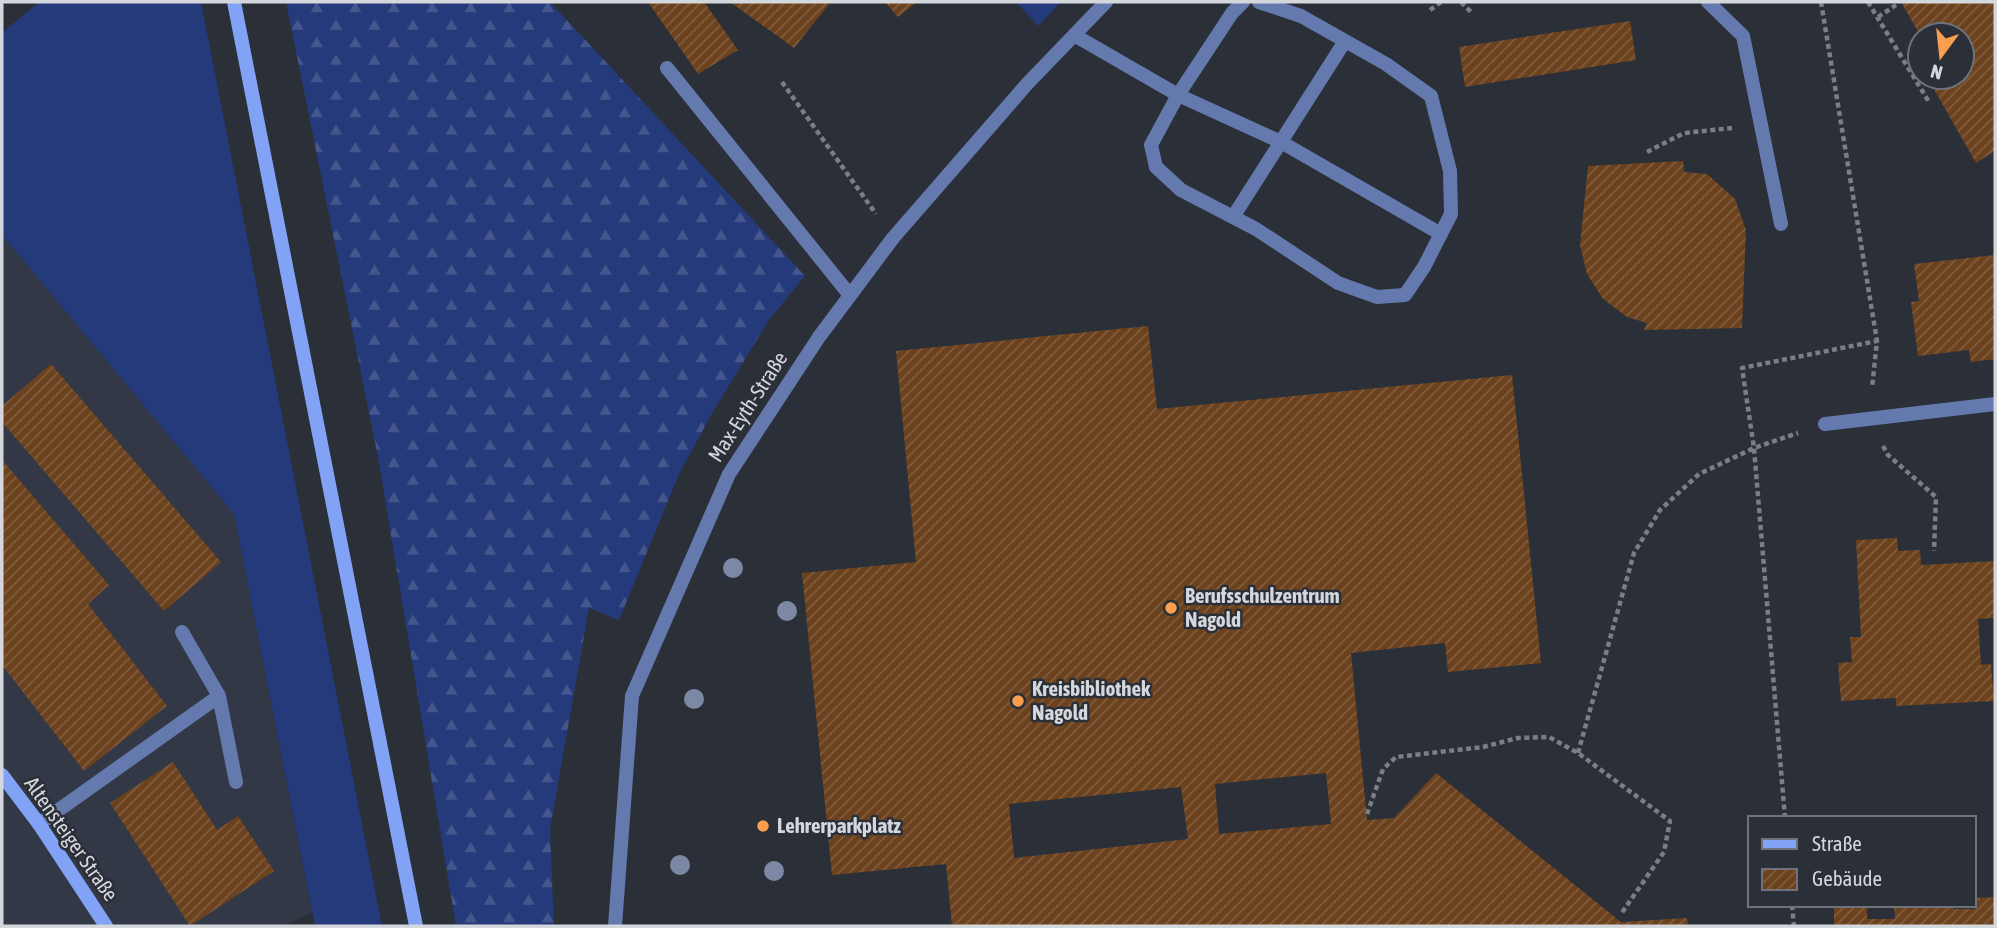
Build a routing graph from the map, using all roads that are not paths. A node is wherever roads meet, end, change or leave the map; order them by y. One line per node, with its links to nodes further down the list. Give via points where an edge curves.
1 (234, 2): 23 (main road)
2 (1106, 2): 6 (street, Max-Eyth-Straße)
3 (1243, 2): 9 (street)
4 (1259, 2): 7 (street, via 1301,16)
5 (1708, 2): 12 (street, via 1743,36)
6 (1074, 35): 9 (street); 14 (street, Max-Eyth-Straße, via 893,238)
7 (1345, 41): 10 (street); 13 (street, via 1431,96 1450,171 1451,214)
8 (667, 68): 14 (street)
9 (1178, 95): 10 (street); 11 (street, via 1152,145 1156,167 1181,190)
10 (1281, 142): 11 (street); 13 (street)
11 (1233, 217): 13 (street, via 1338,283 1377,297 1405,295)
12 (1781, 224)
13 (1441, 234)
14 (849, 294): 24 (street, Max-Eyth-Straße, via 729,474 632,696)
15 (1995, 404): 16 (street)
16 (1825, 424)
17 (182, 632): 18 (street)
18 (219, 696): 20 (street); 21 (street)
19 (2, 775): 21 (main road, Altensteiger Straße)
20 (236, 782)
21 (39, 824): 22 (main road, Altensteiger Straße)
22 (106, 926)
23 (416, 926)
24 (615, 926)

